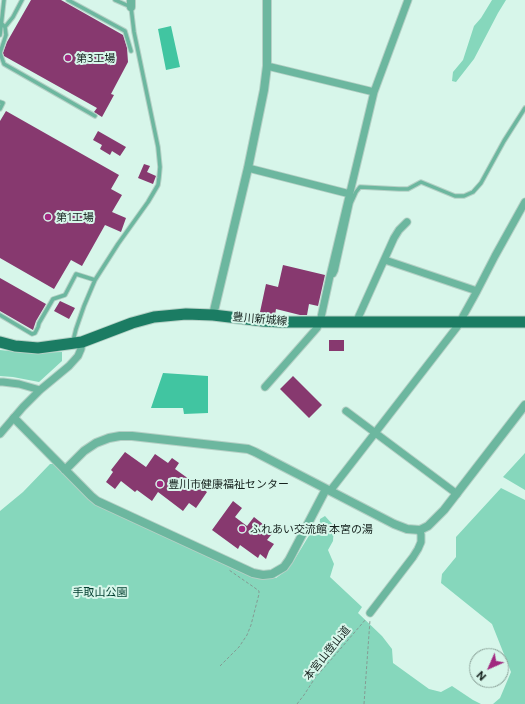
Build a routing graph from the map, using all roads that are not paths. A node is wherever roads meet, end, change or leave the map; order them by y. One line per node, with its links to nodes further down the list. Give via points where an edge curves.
1 (4, 0): 8 (lane)
2 (22, 0): 9 (lane)
3 (68, 0): 11 (lane, via 125,31)
4 (115, 0): 7 (lane)
5 (267, 0): 13 (street)
6 (408, 0): 14 (street)
7 (131, 4): 25 (lane, via 134,32 158,147 159,178 158,185 148,202)
8 (2, 24): 9 (lane); 10 (lane)
9 (5, 27): 12 (lane, via 6,35)
10 (0, 35)
11 (131, 51)
12 (0, 53): 18 (lane, via 4,64)
13 (267, 66): 14 (street); 19 (street)
14 (374, 92): 20 (street)
15 (0, 102): 17 (lane, via 3,103)
16 (525, 108): 24 (lane, via 481,183 473,192 455,196 421,182 408,189 360,187 351,203 336,271)
17 (0, 109)
18 (95, 116)
19 (248, 168): 20 (street); 28 (street)
20 (350, 194): 24 (street)
21 (525, 202): 26 (street)
22 (407, 222): 23 (street, via 394,238)
23 (384, 260): 26 (street); 31 (street)
24 (330, 276): 30 (street)
25 (95, 280): 27 (lane, via 76,274 65,295 53,299 35,333 32,334); 34 (lane, via 76,329 74,337)
26 (478, 290): 29 (street)
27 (0, 315)
28 (213, 315): 30 (main road, 豊川新城線, via 263,321); 34 (main road, 豊川新城線, via 154,317)
29 (460, 321): 31 (main road, 豊川新城線); 32 (main road, 豊川新城線); 41 (street)
30 (320, 322): 31 (main road, 豊川新城線); 36 (street)
31 (358, 322)
32 (525, 322)
33 (0, 342): 34 (main road, 豊川新城線, via 38,348)
34 (78, 342): 37 (street, via 81,349 78,356)
35 (0, 382): 37 (street)
36 (265, 387)
37 (40, 390): 40 (street)
38 (525, 405): 45 (street)
39 (346, 411): 41 (street)
40 (14, 418): 42 (street); 43 (street)
41 (375, 433): 44 (street); 45 (street)
42 (0, 434)
43 (65, 470): 44 (street, via 96,443 109,438 132,436 248,449); 44 (street, via 92,496 106,505 263,575 272,574 284,567)
44 (328, 490): 46 (street, via 394,524)
45 (457, 494): 46 (street, via 435,521)
46 (420, 530): 47 (street, via 421,542 413,557)
47 (370, 613)

